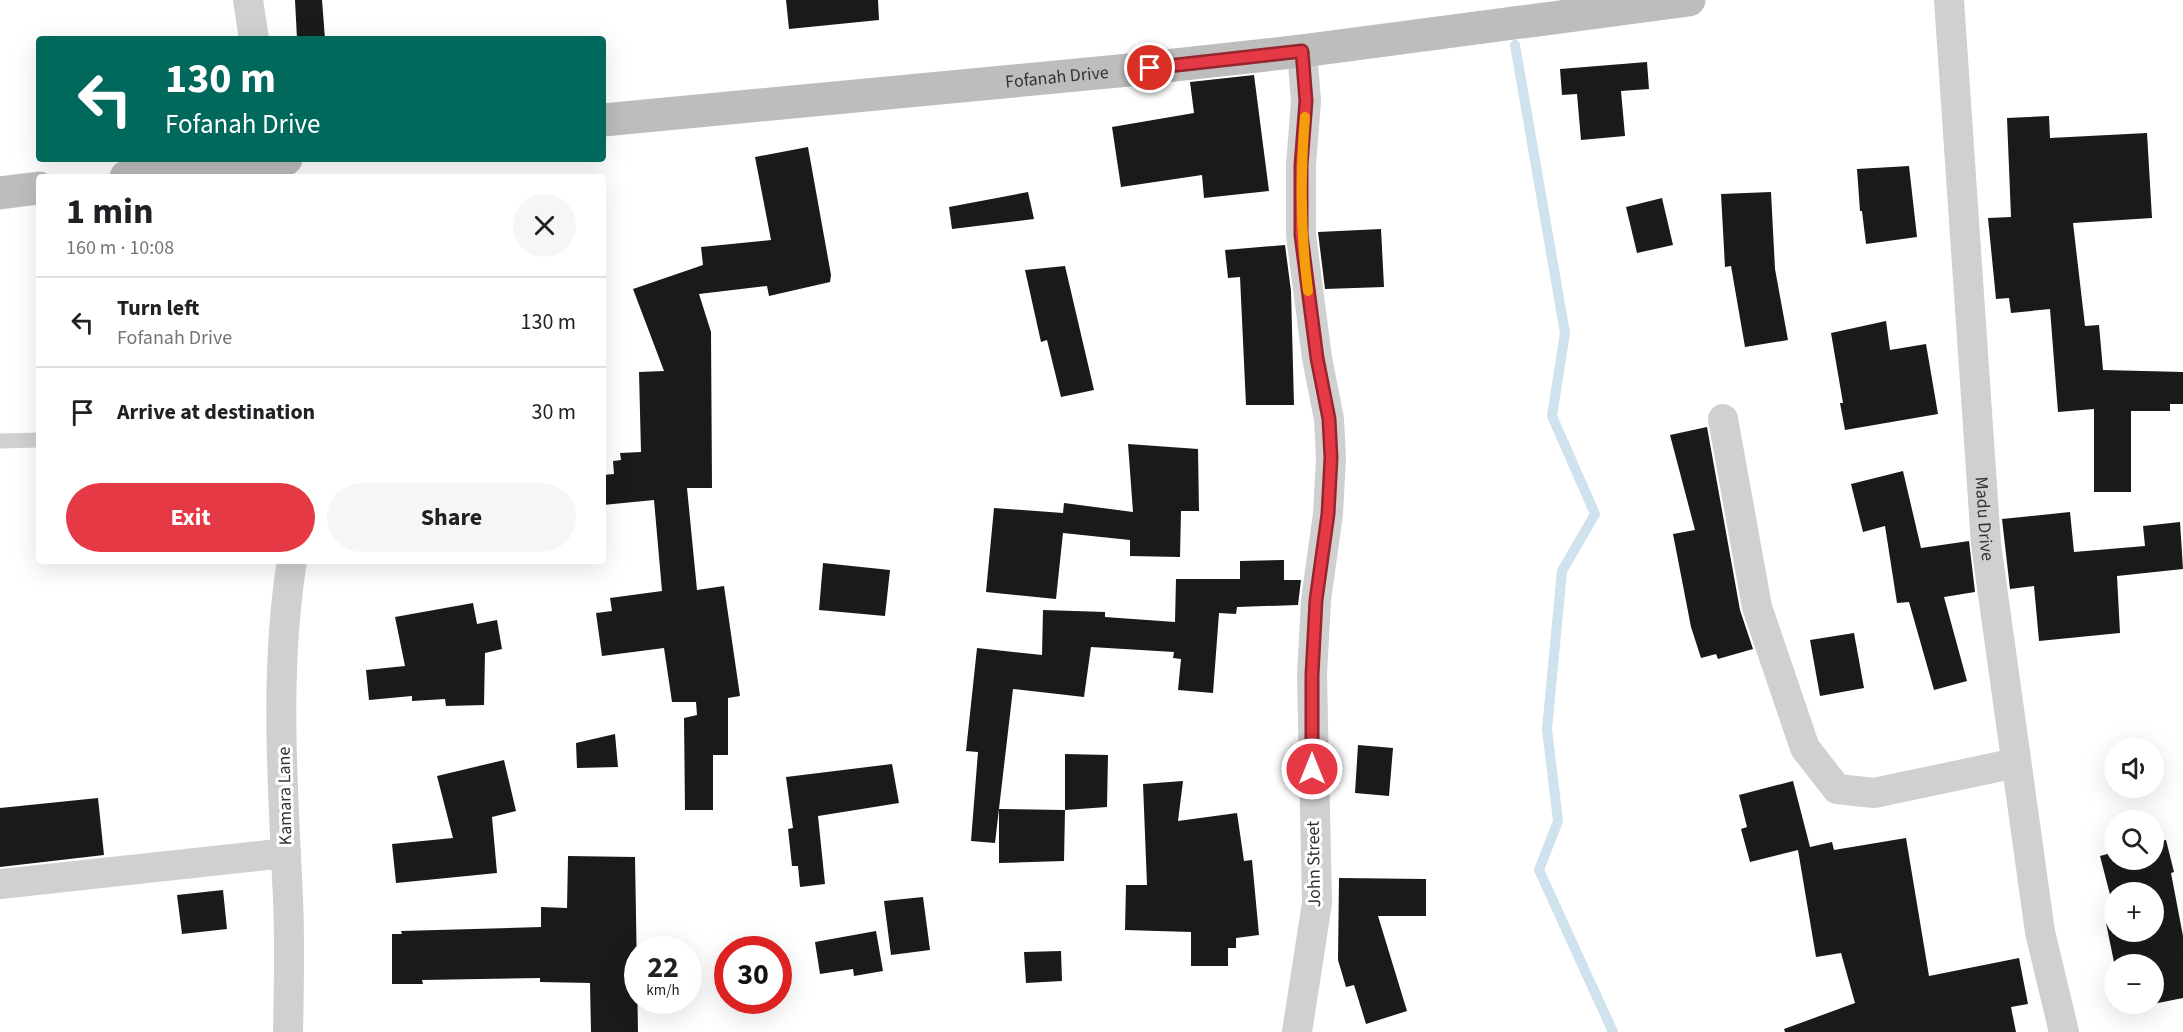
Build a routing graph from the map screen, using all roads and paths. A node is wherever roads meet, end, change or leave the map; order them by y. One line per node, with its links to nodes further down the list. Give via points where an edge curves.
1 (248, 0): 4 (street)
2 (1689, 0): 5 (street, Fofanah Drive)
3 (1949, 0): 15 (street, Madu Drive, via 1986,543)
4 (254, 36)
5 (1302, 51): 6 (street, Fofanah Drive); 19 (street, John Street, via 1306,101 1301,235 1329,419 1331,458 1312,675 1317,903)
6 (606, 120)
7 (277, 164): 8 (street)
8 (161, 174)
9 (36, 188): 10 (street)
10 (0, 193)
11 (1723, 419): 15 (street, via 1757,607 1805,748 1837,789 1874,793)
12 (36, 440): 13 (lane)
13 (0, 441)
14 (292, 564): 16 (street, Kamara Lane, via 284,692)
15 (2016, 763): 20 (street, Madu Drive, via 2040,932)
16 (286, 853): 17 (street); 18 (street, Kamara Lane)
17 (0, 884)
18 (288, 1032)
19 (1297, 1032)
20 (2064, 1032)

